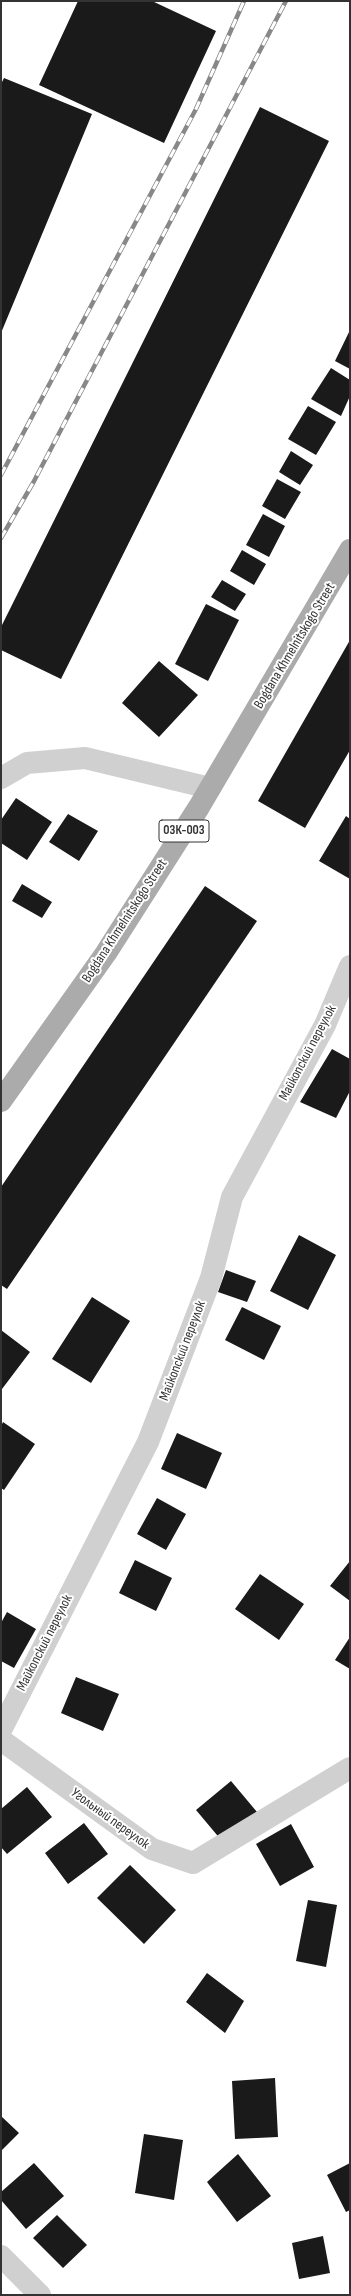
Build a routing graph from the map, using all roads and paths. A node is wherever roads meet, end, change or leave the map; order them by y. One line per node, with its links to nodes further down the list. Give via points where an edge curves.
1 (350, 550): 3 (main road, Bogdana Khmelnitskogo Street / 03К-003)
2 (1, 778): 3 (street, via 27,763 85,758)
3 (210, 788): 5 (main road, Bogdana Khmelnitskogo Street / 03К-003, via 106,953)
4 (350, 966): 6 (street, Майкопский переулок, via 325,1025 232,1197 211,1278 148,1442)
5 (1, 1101)
6 (1, 1730)
7 (1, 1740): 8 (street, Угольный переулок, via 152,1849 193,1863)
8 (350, 1768)
9 (1, 2256): 10 (street)
10 (40, 2295)

